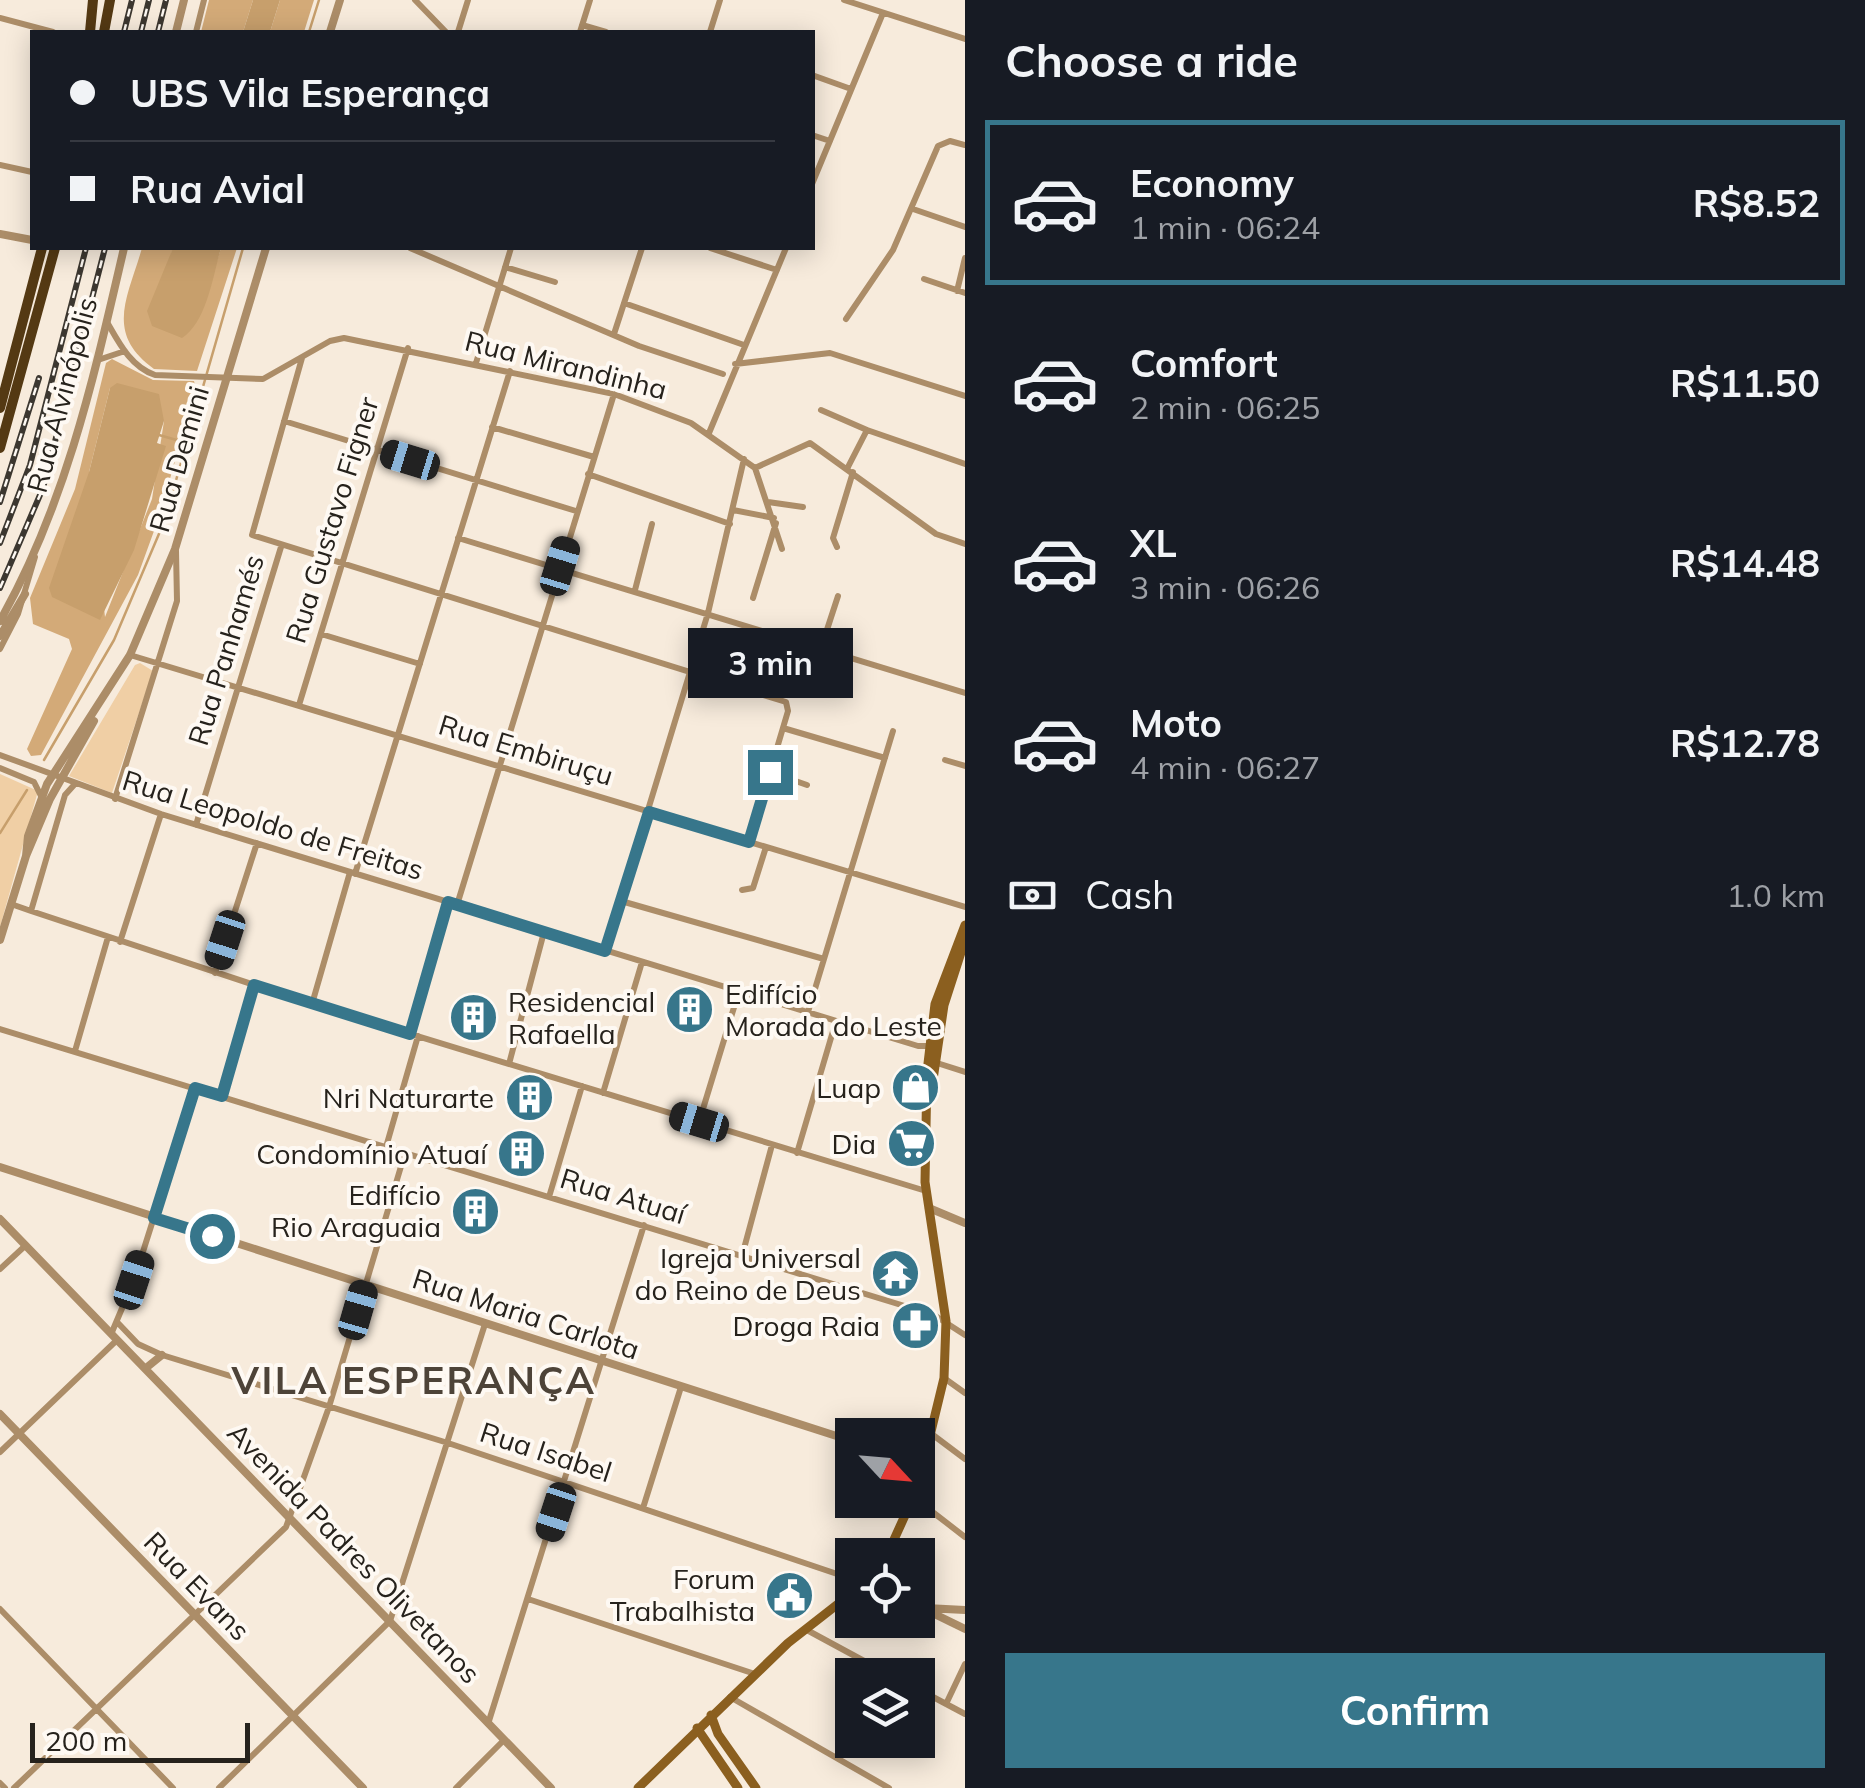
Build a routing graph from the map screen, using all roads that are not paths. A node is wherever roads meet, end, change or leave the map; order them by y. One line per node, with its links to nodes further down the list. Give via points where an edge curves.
1 (93, 0): 16 (highway)
2 (108, 0): 13 (highway)
3 (184, 0): 17 (street)
4 (204, 0): 18 (street)
5 (340, 0): 19 (street)
6 (415, 0): 20 (street)
7 (468, 0): 21 (street)
8 (590, 0): 14 (street)
9 (720, 0): 22 (street)
10 (845, 0): 11 (street)
11 (882, 13): 23 (street); 25 (street)
12 (0, 18): 15 (street)
13 (104, 29)
14 (581, 29)
15 (45, 30)
16 (90, 30)
17 (176, 30)
18 (196, 30)
19 (331, 30)
20 (444, 30)
21 (459, 30)
22 (711, 30)
23 (965, 39)
24 (815, 76): 25 (street)
25 (851, 89): 27 (street)
26 (815, 136): 27 (street)
27 (830, 141): 31 (street)
28 (965, 146): 32 (street, via 938,146)
29 (0, 165): 30 (street)
30 (30, 172)
31 (815, 177)
32 (913, 209): 33 (street); 53 (street, via 888,260)
33 (965, 228)
34 (0, 234): 35 (street)
35 (30, 240)
36 (41, 250): 68 (highway)
37 (54, 250): 74 (highway)
38 (124, 250): 54 (street, Rua Alvinópolis)
39 (265, 250): 65 (street, Rua Demini)
40 (414, 250): 50 (street)
41 (510, 250): 46 (street)
42 (641, 250): 52 (street)
43 (716, 250): 47 (street)
44 (785, 250): 47 (street)
45 (965, 258): 51 (street)
46 (505, 267): 49 (street); 50 (street)
47 (777, 270): 56 (street)
48 (924, 279): 51 (street)
49 (555, 282)
50 (498, 289): 55 (street); 61 (street)
51 (961, 292)
52 (624, 303): 55 (street); 56 (street)
53 (846, 319)
54 (107, 321): 58 (street); 60 (street, Rua Alvinópolis)
55 (614, 334): 64 (street)
56 (744, 345): 62 (street)
57 (408, 348): 59 (street, Rua Mirandinha, via 337,338); 61 (street, Rua Mirandinha); 75 (street, Rua Gustavo Figner)
58 (124, 351): 60 (street); 65 (street, Rua Mirandinha, via 146,372)
59 (302, 357): 65 (street, Rua Mirandinha, via 263,379); 70 (street)
60 (97, 361): 96 (street, Rua Alvinópolis, via 68,472)
61 (476, 364): 63 (street, Rua Mirandinha)
62 (735, 364): 67 (street, via 830,353); 73 (street)
63 (510, 371): 66 (street, Rua Mirandinha); 71 (street)
64 (723, 374)
65 (227, 376): 95 (street, Rua Demini)
66 (614, 394): 73 (street, Rua Mirandinha); 76 (street)
67 (965, 396)
68 (0, 408)
69 (822, 410): 72 (street)
70 (284, 421): 75 (street); 92 (street, via 252,535)
71 (492, 427): 76 (street); 82 (street)
72 (867, 430): 78 (street); 80 (street)
73 (709, 433): 77 (street, Rua Mirandinha)
74 (0, 448)
75 (377, 450): 82 (street); 97 (street, Rua Gustavo Figner)
76 (594, 457): 81 (street)
77 (744, 458): 79 (street, Rua Mirandinha); 86 (street)
78 (965, 464)
79 (755, 468): 80 (street, via 810,443); 83 (street)
80 (851, 469): 91 (street, via 936,534); 93 (street, via 832,541)
81 (588, 474): 85 (street); 89 (street)
82 (476, 480): 85 (street); 90 (street)
83 (767, 502): 84 (street); 87 (street)
84 (803, 508)
85 (576, 510): 98 (street)
86 (734, 510): 87 (street); 89 (street)
87 (775, 520): 94 (street); 103 (street)
88 (652, 524): 99 (street)
89 (730, 524): 104 (street)
90 (458, 538): 98 (street); 101 (street)
91 (965, 544)
92 (281, 546): 97 (street); 115 (street, Rua Panhamés)
93 (837, 547)
94 (782, 548)
95 (176, 550): 111 (street); 112 (street, Rua Demini, via 180,588)
96 (36, 552): 100 (street, Rua Alvinópolis); 105 (street, Rua Alvinópolis)
97 (342, 565): 101 (street); 107 (street, Rua Gustavo Figner)
98 (560, 566): 99 (street); 106 (street)
99 (636, 590): 104 (street)
100 (26, 594): 108 (street); 109 (street, Rua Alvinópolis)
101 (442, 595): 106 (street); 113 (street)
102 (838, 596): 110 (street)
103 (753, 598)
104 (708, 614): 110 (street); 114 (street)
105 (0, 621)
106 (542, 626): 114 (street); 124 (street)
107 (321, 634): 113 (street); 117 (street, Rua Gustavo Figner)
108 (0, 636)
109 (0, 648)
110 (820, 648): 116 (street)
111 (130, 655): 112 (street, Rua Embiruçu); 128 (street)
112 (158, 663): 115 (street, Rua Embiruçu); 132 (street, Rua Demini)
113 (420, 664): 120 (street)
114 (692, 672): 118 (street, via 788,703); 133 (street)
115 (240, 687): 117 (street, Rua Embiruçu); 135 (street, Rua Panhamés)
116 (965, 694)
117 (299, 704): 120 (street, Rua Embiruçu)
118 (783, 728): 122 (street); 127 (street)
119 (892, 731): 122 (street)
120 (399, 734): 124 (street, Rua Embiruçu); 141 (street)
121 (0, 756): 128 (street, Rua Leopoldo de Freitas)
122 (885, 758): 140 (street)
123 (945, 760): 125 (street)
124 (501, 765): 133 (street, Rua Embiruçu); 146 (street)
125 (965, 766)
126 (0, 768): 131 (street, via 37,784)
127 (770, 772): 129 (street); 136 (street)
128 (55, 777): 130 (street, Rua Leopoldo de Freitas); 131 (street); 139 (street)
129 (808, 784)
130 (74, 785): 132 (street, Rua Leopoldo de Freitas); 148 (street, via 65,795)
131 (41, 797): 139 (street)
132 (115, 799): 134 (street, Rua Leopoldo de Freitas)
133 (649, 812): 136 (street, Rua Embiruçu); 143 (street)
134 (161, 814): 135 (street, Rua Leopoldo de Freitas); 154 (street)
135 (196, 825): 137 (street, Rua Leopoldo de Freitas)
136 (749, 842): 138 (street, Rua Embiruçu)
137 (257, 844): 141 (street, Rua Leopoldo de Freitas); 158 (street)
138 (766, 847): 140 (street, Rua Embiruçu); 142 (street, via 753,888)
139 (26, 856): 145 (street)
140 (851, 872): 147 (street, Rua Embiruçu); 156 (street)
141 (352, 873): 144 (street, Rua Leopoldo de Freitas); 161 (street)
142 (742, 890)
143 (621, 901): 155 (street); 156 (street)
144 (448, 902): 146 (street, Rua Leopoldo de Freitas); 165 (street)
145 (11, 904): 148 (street); 152 (street)
146 (457, 905): 150 (street, Rua Leopoldo de Freitas)
147 (965, 907)
148 (31, 911): 151 (street)
149 (965, 925): 166 (main road, via 939,989)
150 (544, 932): 155 (street, Rua Leopoldo de Freitas); 168 (street)
151 (108, 937): 154 (street); 167 (street)
152 (0, 940)
153 (965, 940): 166 (main road)
154 (120, 942): 158 (street)
155 (605, 951): 157 (street, Rua Leopoldo de Freitas)
156 (824, 959): 162 (street)
157 (642, 962): 160 (street, Rua Leopoldo de Freitas); 173 (street)
158 (215, 972): 159 (street)
159 (254, 985): 161 (street); 174 (street)
160 (739, 991): 162 (street, Rua Leopoldo de Freitas); 176 (street)
161 (312, 1004): 165 (street)
162 (808, 1012): 163 (street, Rua Leopoldo de Freitas)
163 (836, 1021): 166 (street, Rua Leopoldo de Freitas); 180 (street)
164 (0, 1029): 167 (street, Rua Atuaí)
165 (414, 1035): 168 (street); 178 (street)
166 (934, 1046): 169 (main road); 175 (main road)
167 (75, 1052): 172 (street, Rua Atuaí)
168 (508, 1064): 171 (street)
169 (937, 1064): 170 (street); 175 (main road)
170 (965, 1072)
171 (582, 1086): 173 (street); 183 (street)
172 (195, 1088): 174 (street, Rua Atuaí); 185 (street)
173 (602, 1093): 176 (street)
174 (222, 1096): 178 (street, Rua Atuaí)
175 (929, 1102): 182 (main road)
176 (699, 1122): 177 (street)
177 (772, 1145): 180 (street); 190 (street)
178 (386, 1147): 179 (street, Rua Atuaí)
179 (405, 1152): 183 (street, Rua Atuaí); 192 (street)
180 (798, 1153): 182 (street)
181 (0, 1164): 185 (street, Rua Maria Carlota)
182 (926, 1191): 184 (main road)
183 (549, 1197): 188 (street, Rua Atuaí)
184 (929, 1208): 187 (street); 193 (main road)
185 (154, 1218): 192 (street, Rua Maria Carlota); 194 (street)
186 (0, 1219): 189 (street, Avenida Padres Olivetanos)
187 (965, 1222)
188 (644, 1226): 190 (street, Rua Atuaí); 199 (street)
189 (26, 1244): 191 (street); 196 (street, Avenida Padres Olivetanos)
190 (742, 1256): 193 (street, Rua Atuaí)
191 (0, 1270)
192 (365, 1287): 195 (street, Rua Maria Carlota); 204 (street)
193 (946, 1321): 197 (street, Rua Atuaí); 201 (main road)
194 (118, 1323): 196 (street); 198 (street, Rua Isabel, via 138,1344)
195 (485, 1324): 199 (street, Rua Maria Carlota); 210 (street)
196 (115, 1335): 200 (street, Avenida Padres Olivetanos); 207 (street)
197 (965, 1335)
198 (162, 1355): 200 (street); 204 (street, Rua Isabel)
199 (601, 1362): 202 (street, Rua Maria Carlota); 213 (street)
200 (146, 1368): 216 (street, Avenida Padres Olivetanos)
201 (944, 1378): 203 (street); 206 (main road)
202 (682, 1387): 208 (street, Rua Maria Carlota); 214 (street)
203 (965, 1392)
204 (329, 1407): 210 (street, Rua Isabel); 216 (street)
205 (0, 1414): 207 (street, Rua Evans)
206 (935, 1429)
207 (19, 1434): 211 (street); 225 (street, Rua Evans)
208 (835, 1436)
209 (935, 1436): 212 (street)
210 (448, 1444): 213 (street, Rua Isabel); 226 (street)
211 (0, 1452)
212 (965, 1459)
213 (565, 1483): 214 (street, Rua Isabel); 219 (street)
214 (643, 1508): 218 (street, Rua Isabel)
215 (935, 1515): 217 (street)
216 (290, 1520): 225 (street); 226 (street, Avenida Padres Olivetanos)
217 (965, 1537)
218 (835, 1573)
219 (528, 1600): 231 (street); 239 (street)
220 (835, 1606): 227 (main road)
221 (935, 1607): 223 (street)
222 (0, 1610): 235 (street)
223 (965, 1610)
224 (935, 1614): 228 (street)
225 (195, 1616): 235 (street); 238 (street, Rua Evans)
226 (390, 1621): 238 (street); 239 (street, Avenida Padres Olivetanos)
227 (806, 1629): 229 (street); 231 (main road)
228 (965, 1629)
229 (859, 1658)
230 (965, 1664): 234 (street)
231 (755, 1674): 232 (main road)
232 (730, 1698): 236 (main road); 252 (street)
233 (935, 1698): 234 (street)
234 (946, 1704): 237 (street)
235 (96, 1709): 243 (street); 244 (street)
236 (711, 1714): 240 (main road); 241 (main road)
237 (965, 1714)
238 (294, 1717): 245 (street); 246 (street, Rua Evans)
239 (488, 1724): 242 (street, Avenida Padres Olivetanos)
240 (700, 1725): 241 (main road); 249 (main road); 250 (main road)
241 (718, 1734): 251 (main road)
242 (504, 1740): 247 (street); 248 (street, Avenida Padres Olivetanos)
243 (14, 1788)
244 (173, 1788)
245 (219, 1788)
246 (363, 1788)
247 (456, 1788)
248 (551, 1788)
249 (638, 1788)
250 (738, 1788)
251 (756, 1788)
252 (889, 1788)

